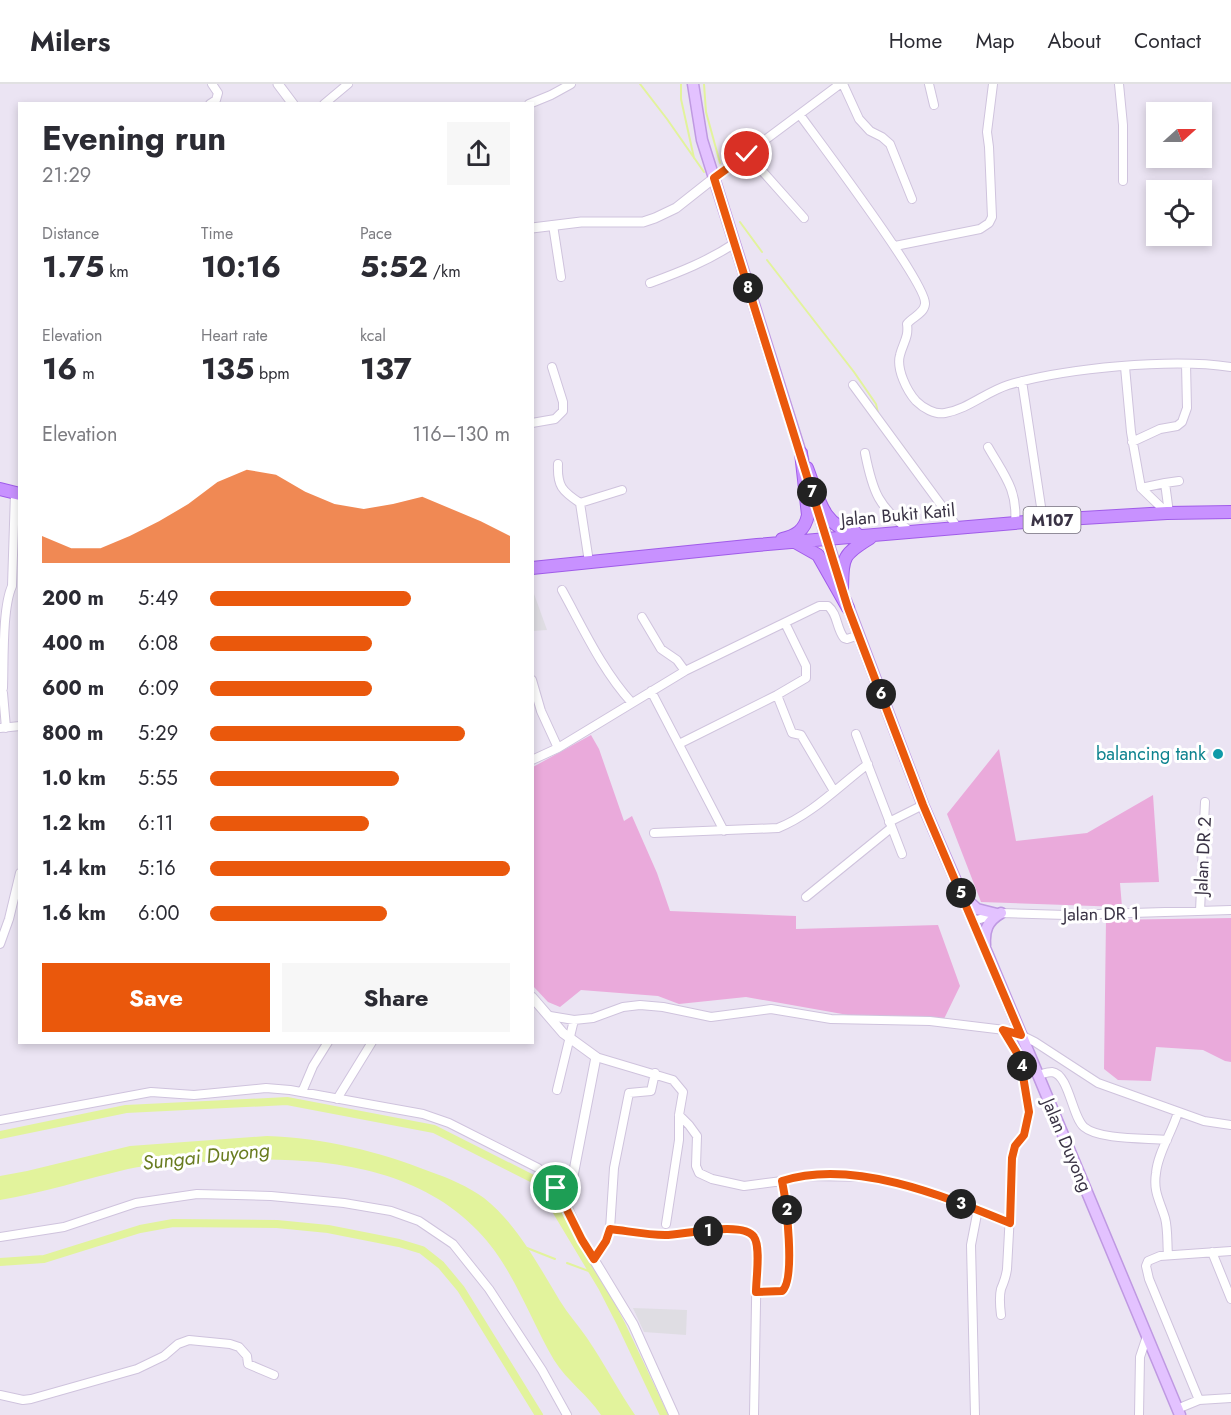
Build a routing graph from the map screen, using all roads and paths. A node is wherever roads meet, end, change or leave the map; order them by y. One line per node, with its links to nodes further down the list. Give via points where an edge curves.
1 (212, 84): 10 (street, via 219,93)
2 (278, 84): 11 (street)
3 (348, 84): 12 (street)
4 (571, 84): 13 (street)
5 (693, 84): 17 (main road, Jalan Duyong, via 702,140)
6 (842, 84): 15 (street); 19 (street, via 859,119 890,144)
7 (929, 84): 14 (street)
8 (993, 84): 24 (street, via 987,132 992,217 989,223 980,229)
9 (1119, 84): 18 (street)
10 (215, 102)
11 (288, 102)
12 (326, 102)
13 (534, 102)
14 (934, 105)
15 (800, 115): 16 (street); 24 (street)
16 (747, 154): 17 (street); 20 (street)
17 (714, 178): 21 (street, via 676,208 643,222); 23 (main road, Jalan Duyong)
18 (1123, 181)
19 (912, 199)
20 (804, 218)
21 (553, 225): 22 (street); 25 (street)
22 (534, 228)
23 (735, 243): 26 (street, via 695,266); 36 (main road, Jalan Duyong)
24 (895, 246): 31 (street, via 925,299 924,309 907,324 899,365 916,401 943,414)
25 (561, 277)
26 (650, 283)
27 (1186, 364): 29 (street); 30 (street); 34 (street, via 1187,408 1182,422)
28 (552, 367): 33 (street, via 563,411 555,419)
29 (1125, 367): 31 (street); 34 (street)
30 (1231, 367)
31 (1022, 381): 48 (street)
32 (853, 385): 50 (street)
33 (534, 423)
34 (1132, 442): 41 (street)
35 (988, 447): 49 (street, via 1015,496)
36 (801, 453): 52 (main road, via 830,522 847,531); 53 (main road, Jalan Duyong); 55 (main road, via 807,523 792,537)
37 (865, 453): 51 (street, via 880,502)
38 (558, 464): 45 (street, via 561,487)
39 (1179, 481): 40 (street)
40 (1165, 483): 41 (street); 47 (street)
41 (1141, 488): 47 (street)
42 (0, 489): 44 (main road)
43 (622, 490): 45 (street)
44 (17, 494): 70 (street, via 12,586 7,608)
45 (580, 503): 56 (street)
46 (1231, 512): 47 (main road, Jalan Bukit Katil / M107)
47 (1168, 513): 48 (main road, Jalan Bukit Katil / M107)
48 (1043, 520): 49 (main road, Jalan Bukit Katil / M107)
49 (1015, 523): 50 (main road, Jalan Bukit Katil / M107)
50 (958, 528): 51 (main road, Jalan Bukit Katil / M107)
51 (912, 532): 52 (main road, Jalan Bukit Katil / M107)
52 (874, 536): 53 (main road, Jalan Bukit Katil / M107); 58 (main road, via 847,554)
53 (826, 538): 54 (main road, Jalan Bukit Katil / M107); 58 (main road, Jalan Duyong)
54 (795, 542): 55 (main road, Jalan Bukit Katil / M107); 60 (main road, via 818,555)
55 (758, 545): 56 (main road, Jalan Bukit Katil / M107)
56 (589, 562): 57 (main road, Jalan Bukit Katil / M107)
57 (534, 568)
58 (842, 589): 60 (main road, Jalan Duyong)
59 (562, 590): 68 (street, via 596,652)
60 (848, 608): 63 (main road, Jalan Duyong)
61 (642, 617): 64 (street, via 661,649)
62 (785, 623): 63 (street, via 819,606 828,606 844,638); 64 (street); 67 (street, via 807,673 802,682)
63 (859, 635): 78 (main road, Jalan Duyong)
64 (685, 671): 66 (street)
65 (534, 687): 73 (street)
66 (651, 691): 68 (street); 72 (street)
67 (777, 695): 72 (street); 76 (street, via 792,733 801,735)
68 (632, 703): 73 (street)
69 (18, 726): 70 (street)
70 (3, 728)
71 (856, 734): 75 (street)
72 (679, 744): 80 (street)
73 (558, 748): 74 (street)
74 (534, 759)
75 (868, 764): 76 (street); 79 (street)
76 (834, 790): 80 (street, via 778,828)
77 (1205, 802): 87 (street, Jalan DR 2)
78 (923, 805): 79 (street); 84 (main road, Jalan Duyong)
79 (890, 825): 82 (street); 85 (street)
80 (724, 831): 81 (street)
81 (654, 833)
82 (902, 854)
83 (18, 881): 90 (street)
84 (961, 895): 88 (main road, via 977,909); 89 (main road, Jalan Duyong)
85 (806, 897)
86 (1231, 910): 87 (street, Jalan DR 1)
87 (1200, 911): 88 (street, Jalan DR 1)
88 (999, 914): 89 (street, Jalan DR 1); 91 (main road, via 986,928)
89 (973, 921): 91 (main road, Jalan Duyong)
90 (0, 944)
91 (988, 955): 96 (main road, Jalan Duyong)
92 (534, 999): 93 (street)
93 (550, 1016): 94 (street); 97 (street)
94 (574, 1020): 95 (street, via 640,1005 711,1017 771,1010 831,1019 930,1022); 97 (street)
95 (1003, 1030): 96 (street); 114 (street, via 1020,1058 1029,1112 1024,1135 1012,1158)
96 (1021, 1035): 102 (main road, Jalan Duyong); 106 (street, via 1098,1083)
97 (571, 1039): 100 (street); 103 (street)
98 (327, 1044): 104 (street)
99 (371, 1044): 105 (street)
100 (596, 1057): 101 (street); 112 (street)
101 (655, 1073): 107 (street, via 680,1086 683,1092); 116 (street, via 651,1091 629,1093 614,1168)
102 (1038, 1075): 110 (street, via 1059,1075 1086,1129 1102,1135); 125 (main road, Jalan Duyong)
103 (557, 1090)
104 (302, 1092): 105 (street); 108 (street, via 266,1088 194,1095 151,1092)
105 (337, 1099): 112 (street, via 423,1114 449,1124 538,1168)
106 (1178, 1112): 109 (street); 110 (street)
107 (679, 1115): 111 (street, via 697,1136 696,1166 704,1176 744,1185); 115 (street)
108 (0, 1120)
109 (1231, 1125)
110 (1167, 1140): 120 (street, via 1155,1185 1166,1222)
111 (782, 1181): 113 (street, via 804,1176 871,1177); 122 (street, via 787,1208 786,1287 782,1291)
112 (567, 1207): 121 (street)
113 (978, 1209): 114 (street); 134 (street, via 971,1245)
114 (1010, 1223): 124 (street)
115 (666, 1224)
116 (610, 1229): 121 (street); 122 (street, via 663,1235 746,1230 757,1243)
117 (0, 1237): 131 (street, via 64,1227 136,1203 196,1194 292,1198 391,1211 419,1221 453,1244 495,1298)
118 (1231, 1251): 119 (street)
119 (1212, 1252): 120 (street); 123 (street)
120 (1168, 1255): 129 (street, via 1148,1261 1147,1272)
121 (594, 1259): 132 (street, via 633,1324)
122 (756, 1292): 133 (street)
123 (1231, 1299)
124 (1001, 1315)
125 (1147, 1336): 130 (main road, Jalan Duyong); 135 (street, via 1140,1357)
126 (274, 1375): 127 (street, via 248,1364 239,1347 189,1340 137,1369 31,1399)
127 (0, 1395)
128 (1231, 1398): 129 (street)
129 (1198, 1400): 130 (street)
130 (1179, 1412)
131 (567, 1415)
132 (674, 1415)
133 (754, 1415)
134 (975, 1415)
135 (1139, 1415)

